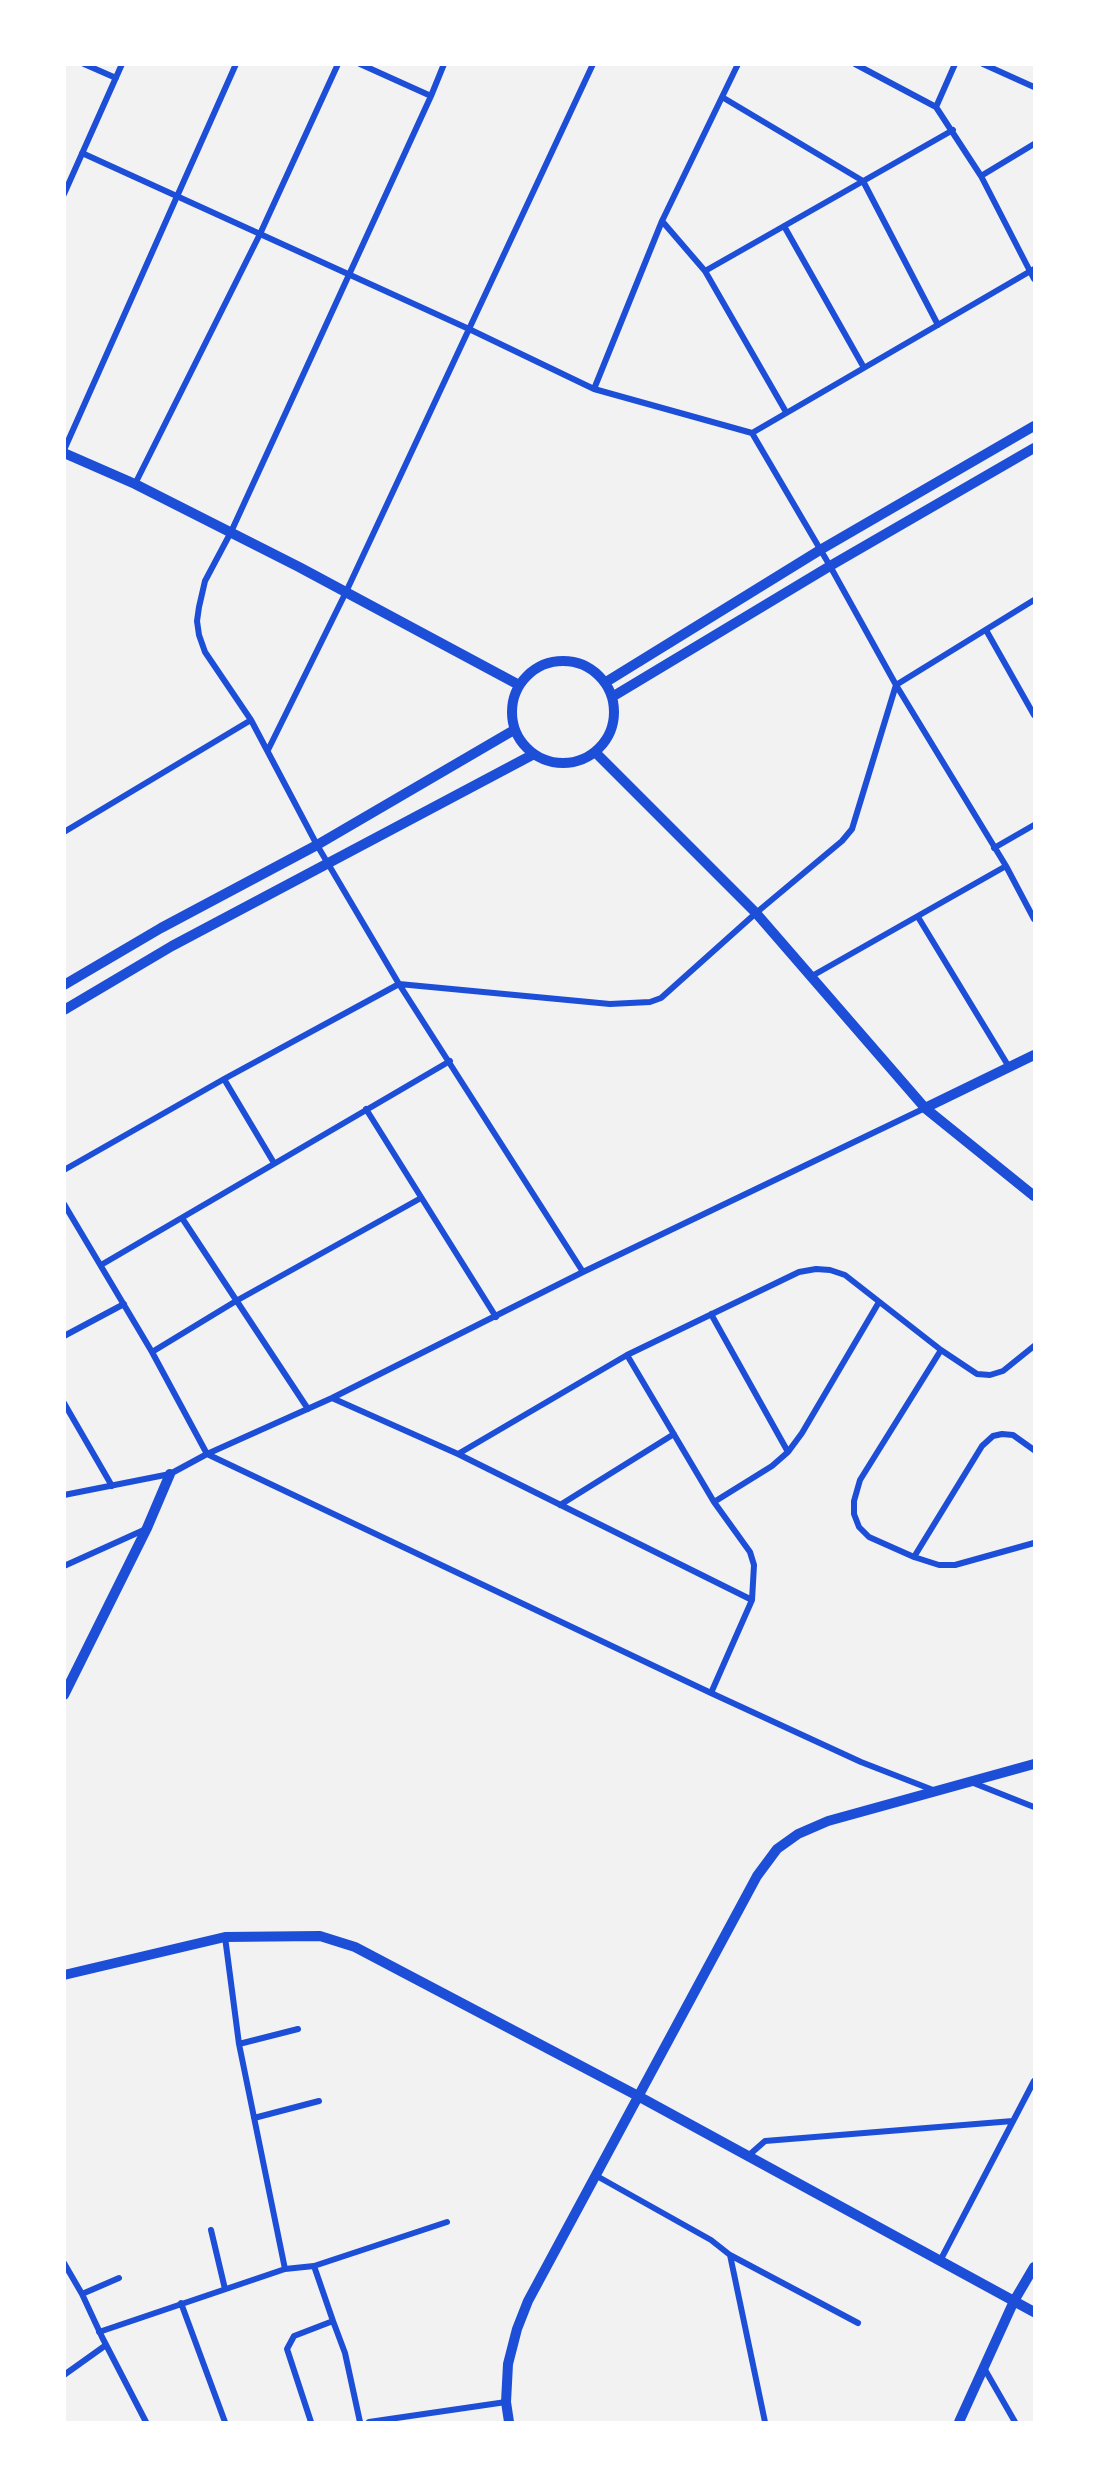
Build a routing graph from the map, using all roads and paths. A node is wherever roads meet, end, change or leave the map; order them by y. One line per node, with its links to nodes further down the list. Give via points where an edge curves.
1 (84, 64): 12 (street)
2 (122, 64): 12 (street)
3 (236, 64): 25 (street)
4 (338, 64): 28 (street)
5 (360, 64): 14 (street)
6 (444, 64): 14 (street)
7 (593, 64): 34 (street)
8 (738, 64): 15 (street)
9 (855, 64): 16 (street)
10 (954, 64): 16 (street)
11 (983, 64): 13 (street)
12 (116, 78): 19 (street)
13 (1035, 87)
14 (430, 96): 31 (street)
15 (722, 97): 23 (street); 26 (street)
16 (936, 107): 17 (street)
17 (952, 130): 22 (street); 23 (street)
18 (1035, 144): 22 (street)
19 (82, 153): 21 (street); 25 (street)
20 (64, 172): 21 (street)
21 (73, 175): 24 (street)
22 (981, 176): 29 (street)
23 (862, 181): 27 (street); 33 (street)
24 (64, 194)
25 (178, 197): 28 (street); 41 (street)
26 (662, 221): 30 (street); 36 (street)
27 (784, 226): 30 (street); 35 (street)
28 (260, 234): 31 (street); 42 (street)
29 (1032, 270): 32 (street); 33 (street)
30 (705, 271): 37 (street)
31 (347, 274): 34 (street); 43 (street)
32 (1035, 279)
33 (938, 325): 35 (street)
34 (470, 329): 36 (street); 46 (street)
35 (863, 366): 37 (street)
36 (594, 388): 39 (street)
37 (786, 412): 39 (street)
38 (1035, 426): 44 (street)
39 (752, 433): 44 (street)
40 (1035, 448): 45 (street)
41 (64, 452): 42 (street)
42 (135, 484): 43 (street)
43 (231, 532): 46 (street); 54 (street, via 205,581 197,621 205,652)
44 (820, 550): 45 (street); 49 (street)
45 (830, 566): 51 (street); 52 (street)
46 (346, 592): 50 (street); 56 (street)
47 (1035, 600): 48 (street)
48 (986, 630): 51 (street); 53 (street)
49 (606, 682): 50 (street, via 594,670 562,660 545,663); 52 (street)
50 (519, 685): 55 (street, via 511,714)
51 (896, 685): 62 (street); 65 (street, via 852,829)
52 (612, 697): 57 (street, via 612,727)
53 (1035, 715)
54 (251, 720): 56 (street); 60 (street)
55 (514, 730): 58 (street); 61 (street)
56 (268, 750): 61 (street)
57 (595, 752): 58 (street, via 564,763); 65 (street)
58 (534, 754): 63 (street)
59 (1035, 825): 62 (street)
60 (64, 832)
61 (317, 844): 63 (street); 70 (street, via 161,927)
62 (994, 848): 64 (street)
63 (328, 862): 69 (street); 71 (street, via 171,946)
64 (1006, 866): 66 (street); 67 (street)
65 (756, 913): 68 (street); 69 (street, via 674,989 650,1002 610,1004)
66 (918, 917): 68 (street); 74 (street)
67 (1035, 919)
68 (812, 976): 76 (street)
69 (399, 984): 73 (street); 75 (street)
70 (64, 985)
71 (64, 1010)
72 (1035, 1055): 74 (street)
73 (450, 1061): 77 (street); 85 (street)
74 (1008, 1067): 76 (street)
75 (224, 1079): 78 (street); 79 (street)
76 (925, 1108): 80 (street); 85 (street)
77 (366, 1109): 78 (street); 81 (street)
78 (274, 1163): 83 (street)
79 (64, 1170)
80 (1035, 1196)
81 (421, 1198): 86 (street); 90 (street)
82 (64, 1204): 84 (street)
83 (182, 1218): 84 (street); 86 (street)
84 (101, 1265): 88 (street)
85 (583, 1272): 90 (street)
86 (236, 1301): 94 (street); 98 (street)
87 (879, 1302): 89 (street, via 845,1275 816,1269 799,1272); 93 (street); 101 (street)
88 (124, 1304): 91 (street); 94 (street)
89 (711, 1314): 95 (street); 101 (street)
90 (496, 1317): 96 (street)
91 (64, 1336)
92 (1035, 1346): 93 (street, via 1013,1364 990,1375 977,1374)
93 (941, 1350): 111 (street, via 860,1480 854,1501 859,1527 869,1537)
94 (152, 1352): 102 (street)
95 (627, 1355): 99 (street); 103 (street)
96 (332, 1398): 98 (street); 103 (street)
97 (64, 1403): 105 (street)
98 (308, 1409): 102 (street)
99 (674, 1434): 107 (street); 108 (street)
100 (1035, 1450): 111 (street, via 1013,1435 993,1436 982,1446)
101 (788, 1452): 107 (street)
102 (207, 1454): 104 (street); 114 (street)
103 (458, 1454): 108 (street)
104 (170, 1474): 105 (street); 109 (street)
105 (112, 1486): 106 (street)
106 (64, 1495)
107 (714, 1502): 113 (street, via 750,1552 754,1565)
108 (560, 1505): 113 (street)
109 (147, 1528): 112 (street); 115 (street)
110 (1035, 1543): 111 (street, via 955,1565 939,1565)
111 (914, 1557)
112 (64, 1566)
113 (752, 1600): 114 (street)
114 (711, 1693): 118 (street)
115 (64, 1695)
116 (1035, 1764): 117 (street)
117 (970, 1781): 118 (street); 119 (street)
118 (934, 1791): 125 (street, via 828,1821 798,1834 777,1849 757,1876)
119 (1035, 1808)
120 (225, 1937): 121 (street); 123 (street); 125 (street, via 320,1936 355,1947)
121 (64, 1975)
122 (297, 2029): 123 (street)
123 (239, 2044): 127 (street)
124 (1035, 2081): 128 (street)
125 (638, 2096): 129 (street); 130 (street)
126 (320, 2101): 127 (street)
127 (254, 2118): 138 (street)
128 (1013, 2121): 129 (street, via 765,2141); 134 (street)
129 (748, 2156): 134 (street)
130 (595, 2175): 133 (street, via 711,2240); 151 (street, via 517,2329 508,2364)
131 (447, 2222): 136 (street)
132 (211, 2230): 140 (street)
133 (730, 2255): 146 (street); 158 (street)
134 (940, 2261): 142 (street)
135 (64, 2263): 141 (street)
136 (314, 2265): 138 (street); 145 (street)
137 (1035, 2267): 142 (street)
138 (285, 2269): 140 (street)
139 (119, 2278): 141 (street)
140 (225, 2289): 143 (street)
141 (82, 2294): 147 (street)
142 (1014, 2301): 144 (street); 149 (street)
143 (181, 2303): 147 (street); 153 (street)
144 (1035, 2312)
145 (333, 2321): 154 (street, via 294,2336 287,2349); 155 (street, via 345,2353)
146 (858, 2323)
147 (99, 2332): 148 (street)
148 (106, 2345): 150 (street); 152 (street)
149 (984, 2368): 159 (street); 160 (street)
150 (64, 2375)
151 (506, 2402): 156 (street); 157 (street)
152 (146, 2422)
153 (225, 2422)
154 (311, 2422)
155 (360, 2422)
156 (369, 2422)
157 (509, 2422)
158 (765, 2422)
159 (959, 2422)
160 (1015, 2422)

